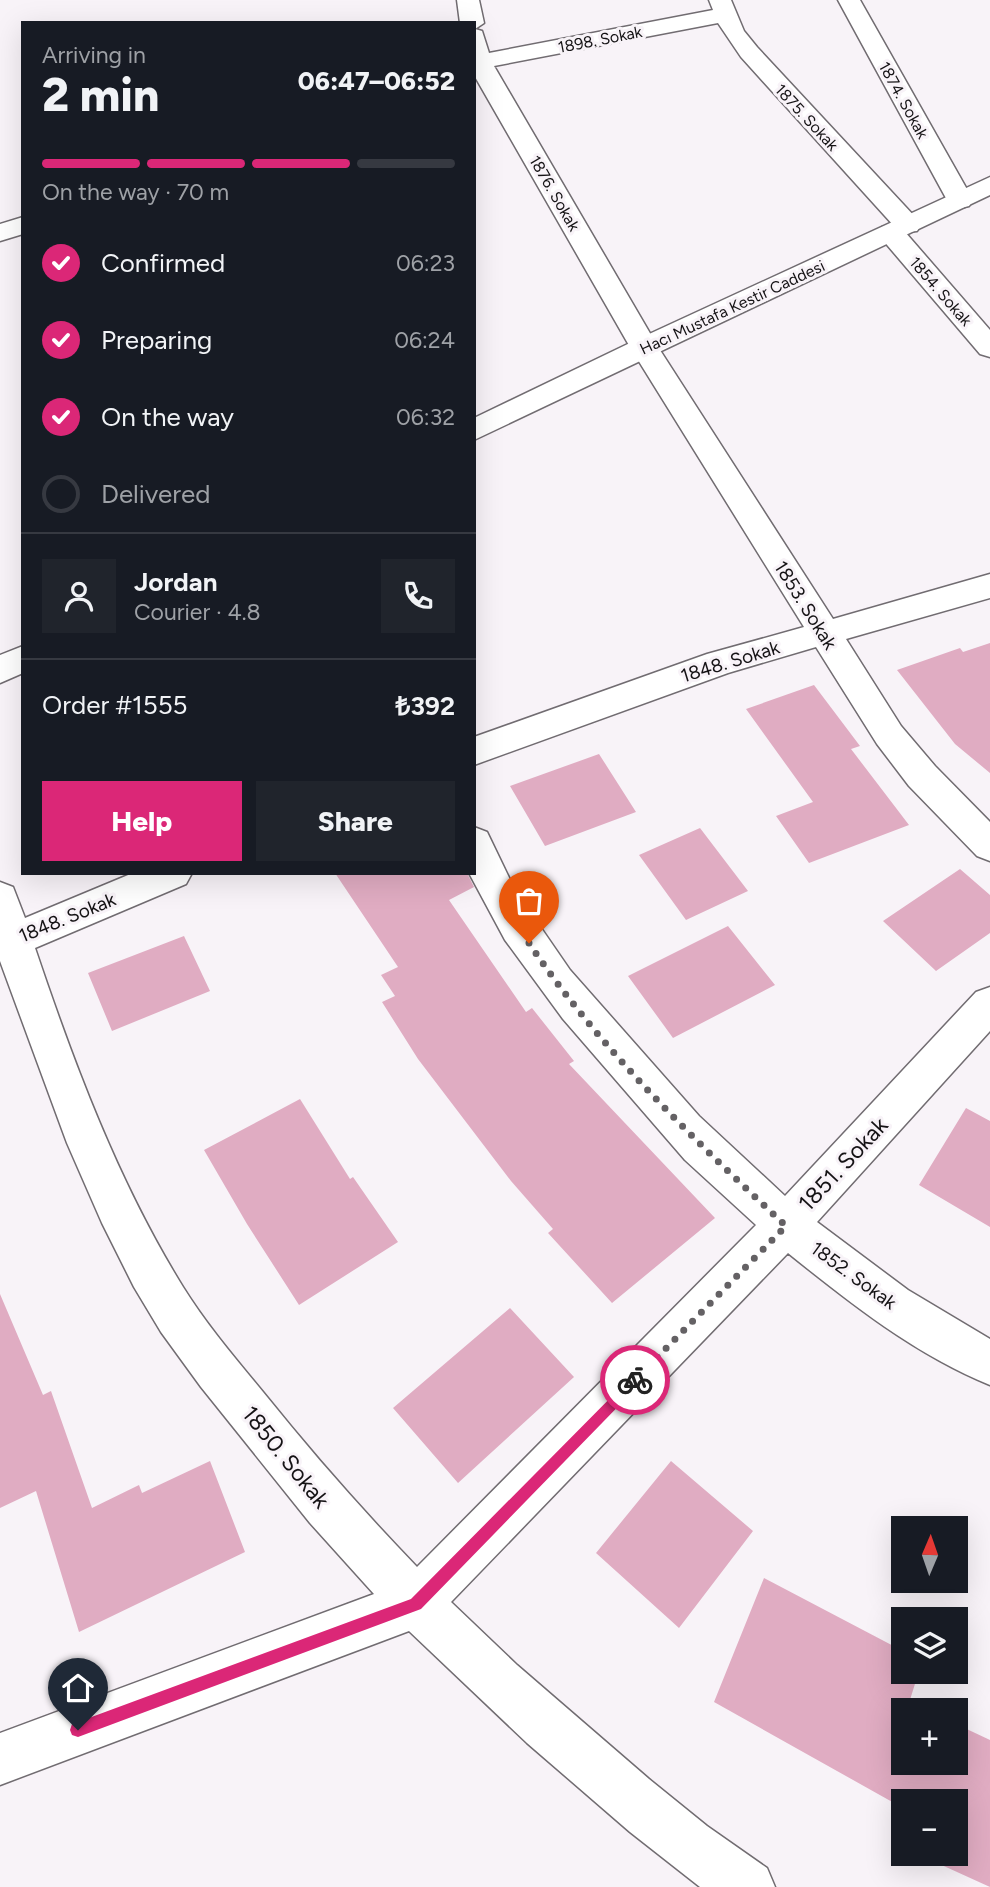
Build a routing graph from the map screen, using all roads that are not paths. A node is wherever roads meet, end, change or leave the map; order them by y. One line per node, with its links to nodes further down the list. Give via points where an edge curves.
1 (468, 0): 4 (street)
2 (849, 0): 7 (street, 1874. Sokak)
3 (722, 8): 5 (street, 1898. Sokak); 9 (street, 1875. Sokak, via 733,32)
4 (472, 21)
5 (476, 54): 11 (street, 1876. Sokak)
6 (990, 185): 7 (street, Hacı Mustafa Kestir Caddesi)
7 (960, 200): 9 (street, Hacı Mustafa Kestir Caddesi)
8 (21, 226): 10 (street)
9 (900, 229): 11 (street, Hacı Mustafa Kestir Caddesi); 12 (street, 1854. Sokak)
10 (0, 233)
11 (644, 347): 13 (street, Hacı Mustafa Kestir Caddesi); 15 (street, 1853. Sokak)
12 (990, 348)
13 (476, 429)
14 (990, 586): 15 (street, 1848. Sokak)
15 (824, 634): 18 (street, 1848. Sokak, via 719,663); 20 (street, 1853. Sokak, via 889,735)
16 (21, 659): 17 (street)
17 (0, 670)
18 (476, 750)
19 (476, 846): 24 (street, 1852. Sokak, via 506,909 580,1012 695,1142)
20 (990, 846)
21 (167, 875): 22 (street, 1848. Sokak)
22 (4, 928): 26 (street, 1850. Sokak, via 84,1136 169,1305 308,1487)
23 (990, 1004): 24 (street, 1851. Sokak)
24 (786, 1226): 25 (street, 1852. Sokak, via 865,1285); 26 (street, 1851. Sokak)
25 (990, 1363)
26 (415, 1604): 27 (street, 1851. Sokak); 28 (street, 1850. Sokak, via 538,1720)
27 (0, 1759)
28 (740, 1885)

